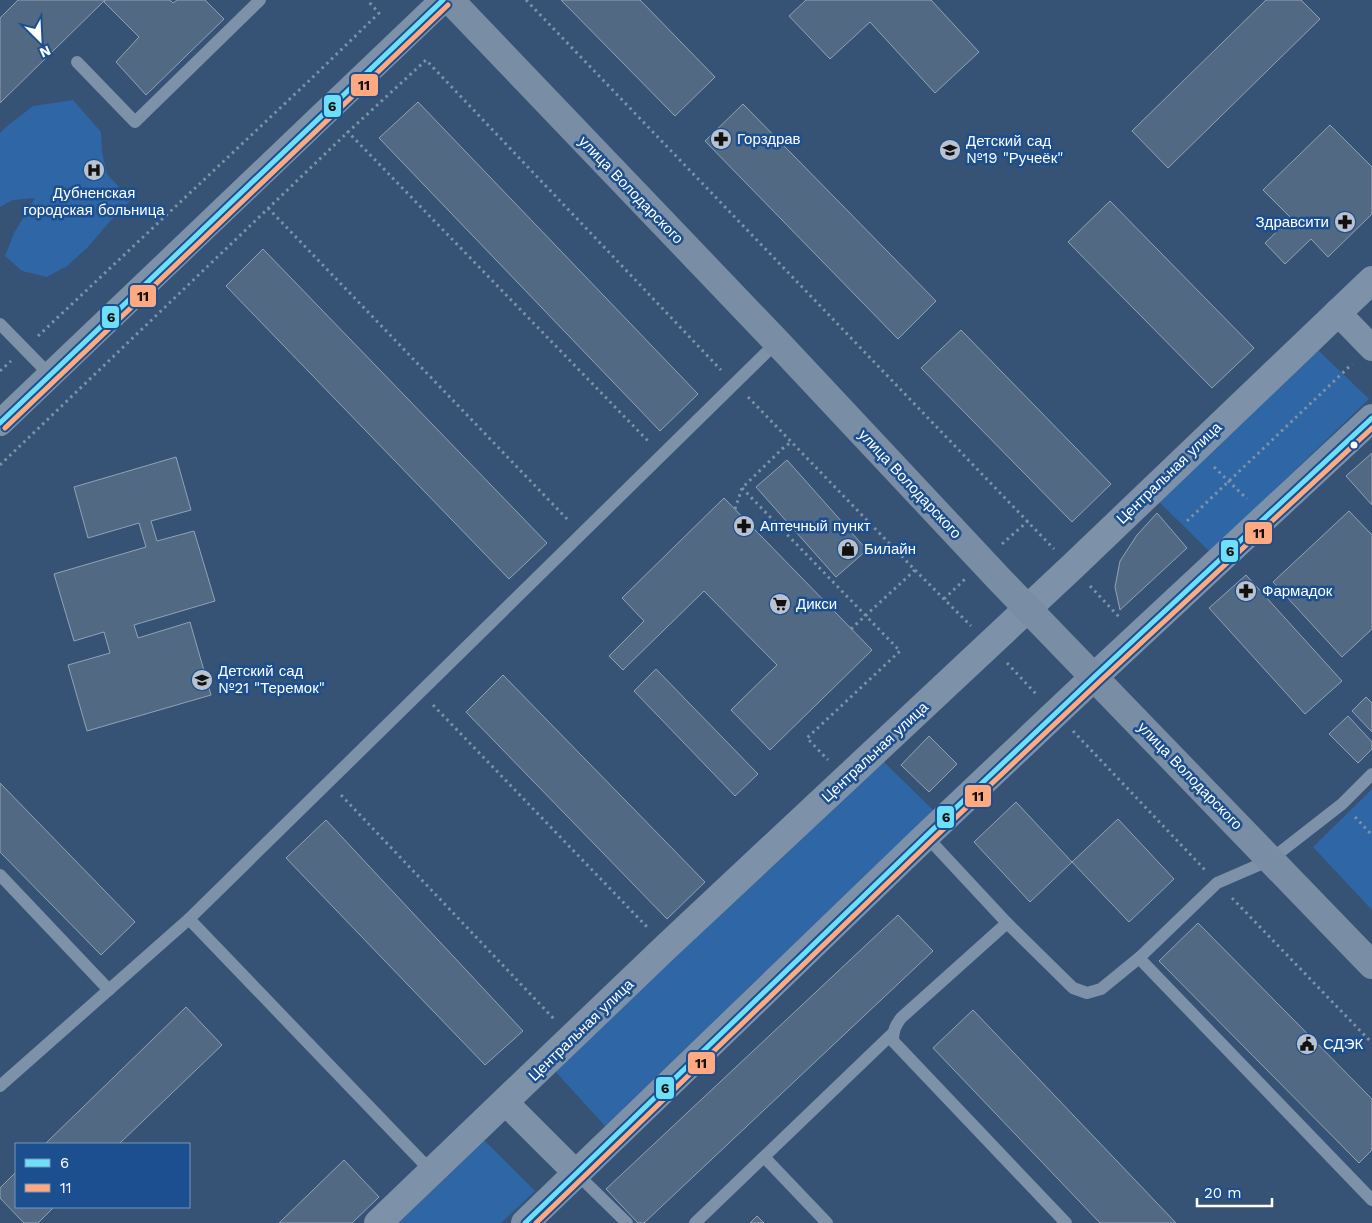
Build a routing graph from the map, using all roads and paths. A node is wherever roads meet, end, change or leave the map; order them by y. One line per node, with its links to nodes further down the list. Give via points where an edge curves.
1 (260, 0): 6 (lane, via 135,122)
2 (367, 0): 16 (path, via 378,13)
3 (443, 0): 7 (street)
4 (450, 0): 14 (main road, улица Володарского)
5 (526, 0): 32 (path)
6 (77, 62)
7 (328, 110): 8 (path); 9 (street)
8 (348, 132): 10 (path); 19 (path, via 426,60); 24 (path)
9 (247, 187): 10 (path); 18 (street)
10 (268, 208): 25 (path); 31 (path)
11 (1372, 280): 12 (street, Центральная улица)
12 (1337, 312): 15 (street); 23 (street, Центральная улица)
13 (0, 324): 16 (lane)
14 (777, 342): 19 (lane); 33 (main road, улица Володарского)
15 (1371, 348): 26 (path)
16 (24, 349): 17 (path); 18 (lane)
17 (0, 371)
18 (50, 375): 21 (street)
19 (735, 384): 22 (path); 24 (lane)
20 (1372, 418): 29 (street)
21 (0, 423)
22 (791, 442): 27 (path); 34 (path, via 915,570)
23 (1195, 448): 26 (path); 32 (street, Центральная улица)
24 (662, 455): 31 (lane)
25 (0, 465)
26 (1229, 481): 29 (path); 30 (path)
27 (742, 488): 28 (path); 34 (path)
28 (735, 509)
29 (1265, 517): 36 (street)
30 (1187, 521)
31 (581, 534): 38 (lane)
32 (1072, 567): 33 (street, Центральная улица); 36 (path)
33 (1027, 608): 37 (main road, улица Володарского); 47 (street, Центральная улица)
34 (866, 615): 35 (path); 39 (path, via 900,651 806,738)
35 (851, 629)
36 (1138, 636): 37 (street)
37 (1094, 678): 42 (street); 43 (main road, улица Володарского)
38 (420, 692): 41 (lane); 47 (path)
39 (828, 760)
40 (1372, 774): 43 (lane, via 1342,804)
41 (328, 782): 45 (lane); 52 (path)
42 (926, 836): 46 (lane); 57 (street)
43 (1270, 860): 48 (lane, via 1217,883); 49 (main road, улица Володарского)
44 (0, 875): 50 (lane)
45 (189, 919): 50 (lane); 56 (lane)
46 (1007, 922): 48 (lane, via 1073,988 1087,993 1102,990); 51 (lane, via 901,1018)
47 (666, 947): 52 (street, Центральная улица)
48 (1139, 958): 58 (lane)
49 (1372, 965)
50 (109, 990): 53 (lane)
51 (893, 1033): 55 (lane); 64 (lane, via 893,1041)
52 (572, 1038): 54 (street, Центральная улица)
53 (1, 1083)
54 (505, 1102): 56 (street, Центральная улица); 57 (street)
55 (764, 1157): 62 (lane); 63 (lane)
56 (432, 1172): 59 (street, Центральная улица)
57 (576, 1173): 60 (street); 61 (lane)
58 (1372, 1200)
59 (378, 1223)
60 (525, 1223)
61 (627, 1223)
62 (695, 1223)
63 (827, 1223)
64 (1066, 1223)

